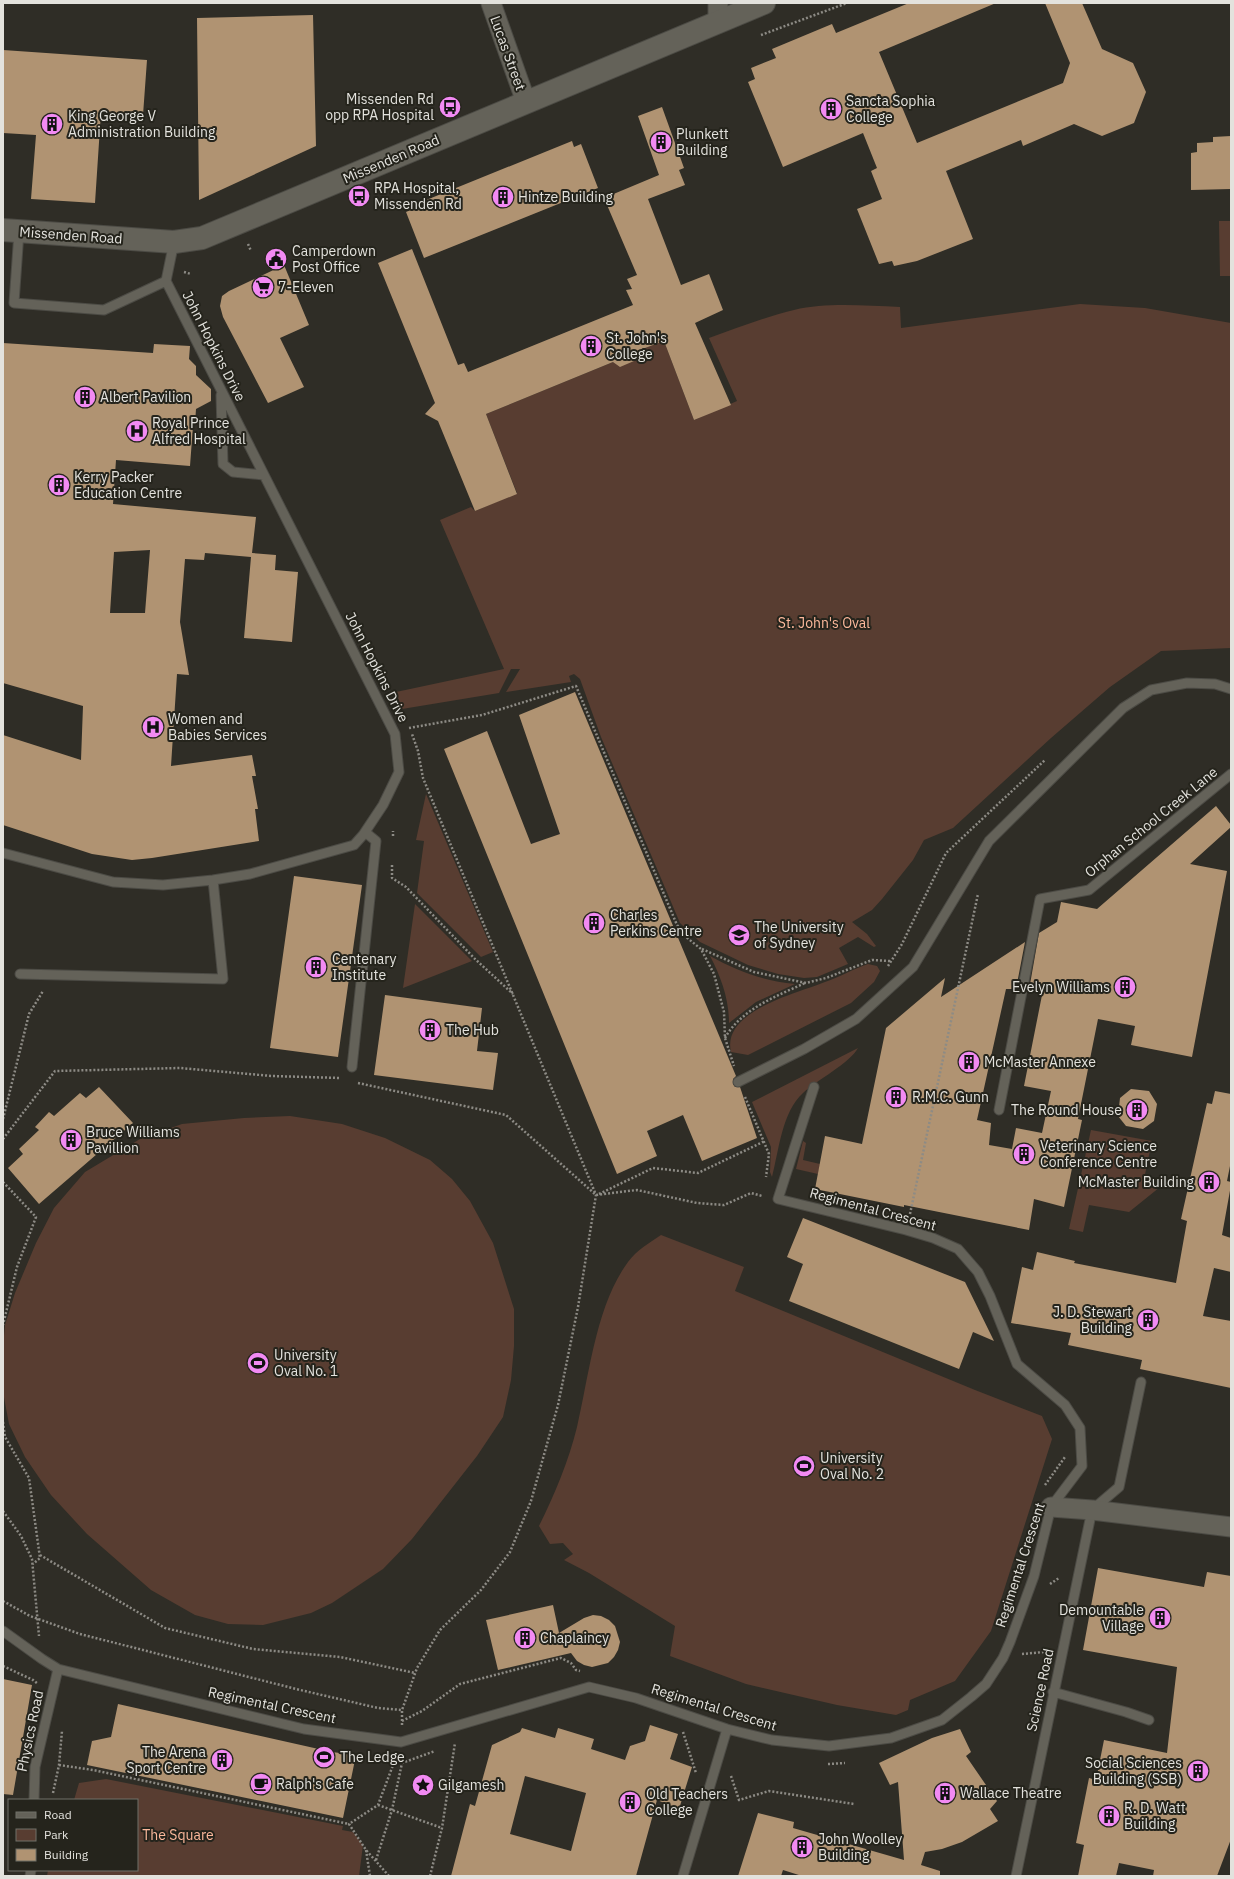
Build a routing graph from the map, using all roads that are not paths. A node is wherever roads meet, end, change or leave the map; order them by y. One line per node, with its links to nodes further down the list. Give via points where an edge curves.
1 (491, 3): 4 (street, Lucas Street)
2 (764, 3): 3 (street, Missenden Road)
3 (718, 13): 4 (street, Missenden Road)
4 (526, 102): 6 (street, Missenden Road, via 202,238)
5 (11, 231): 6 (street, Missenden Road); 7 (lane, via 14,303 104,310)
6 (174, 242): 7 (lane, John Hopkins Drive)
7 (166, 281): 8 (lane, John Hopkins Drive)
8 (221, 392): 9 (lane, John Hopkins Drive); 9 (lane, via 223,464 233,472)
9 (264, 475): 12 (lane, John Hopkins Drive, via 395,734 398,772 383,805)
10 (1231, 689): 17 (lane, via 1215,684 1187,683 1151,690 1123,708 989,841 913,967 856,1019)
11 (1231, 774): 19 (lane, Orphan School Creek Lane, via 1089,890 1040,899)
12 (365, 832): 14 (lane, John Hopkins Drive, via 354,845 250,874); 16 (lane, via 376,841)
13 (3, 853): 14 (lane, John Hopkins Drive, via 113,882 163,885)
14 (213, 880): 15 (lane, via 223,979)
15 (20, 974)
16 (352, 1067)
17 (738, 1082)
18 (814, 1087): 21 (lane, Regimental Crescent, via 778,1199 906,1230 958,1249 978,1272 1017,1364 1065,1405 1080,1428 1082,1466)
19 (999, 1110)
20 (1141, 1382): 22 (lane, via 1119,1487)
21 (1051, 1507): 22 (street); 28 (lane, Regimental Crescent, via 1034,1576 1003,1658 986,1684 942,1720 891,1738 829,1746 772,1740)
22 (1092, 1510): 23 (street); 26 (lane, Science Road)
23 (1231, 1527)
24 (3, 1631): 25 (lane, Regimental Crescent)
25 (58, 1669): 28 (lane, Regimental Crescent, via 304,1729 401,1742 589,1688 636,1698); 29 (lane, Physics Road, via 35,1767)
26 (1053, 1692): 27 (lane); 31 (lane, Science Road)
27 (1149, 1720)
28 (728, 1729): 30 (lane)
29 (34, 1799)
30 (683, 1876)
31 (1016, 1876)

